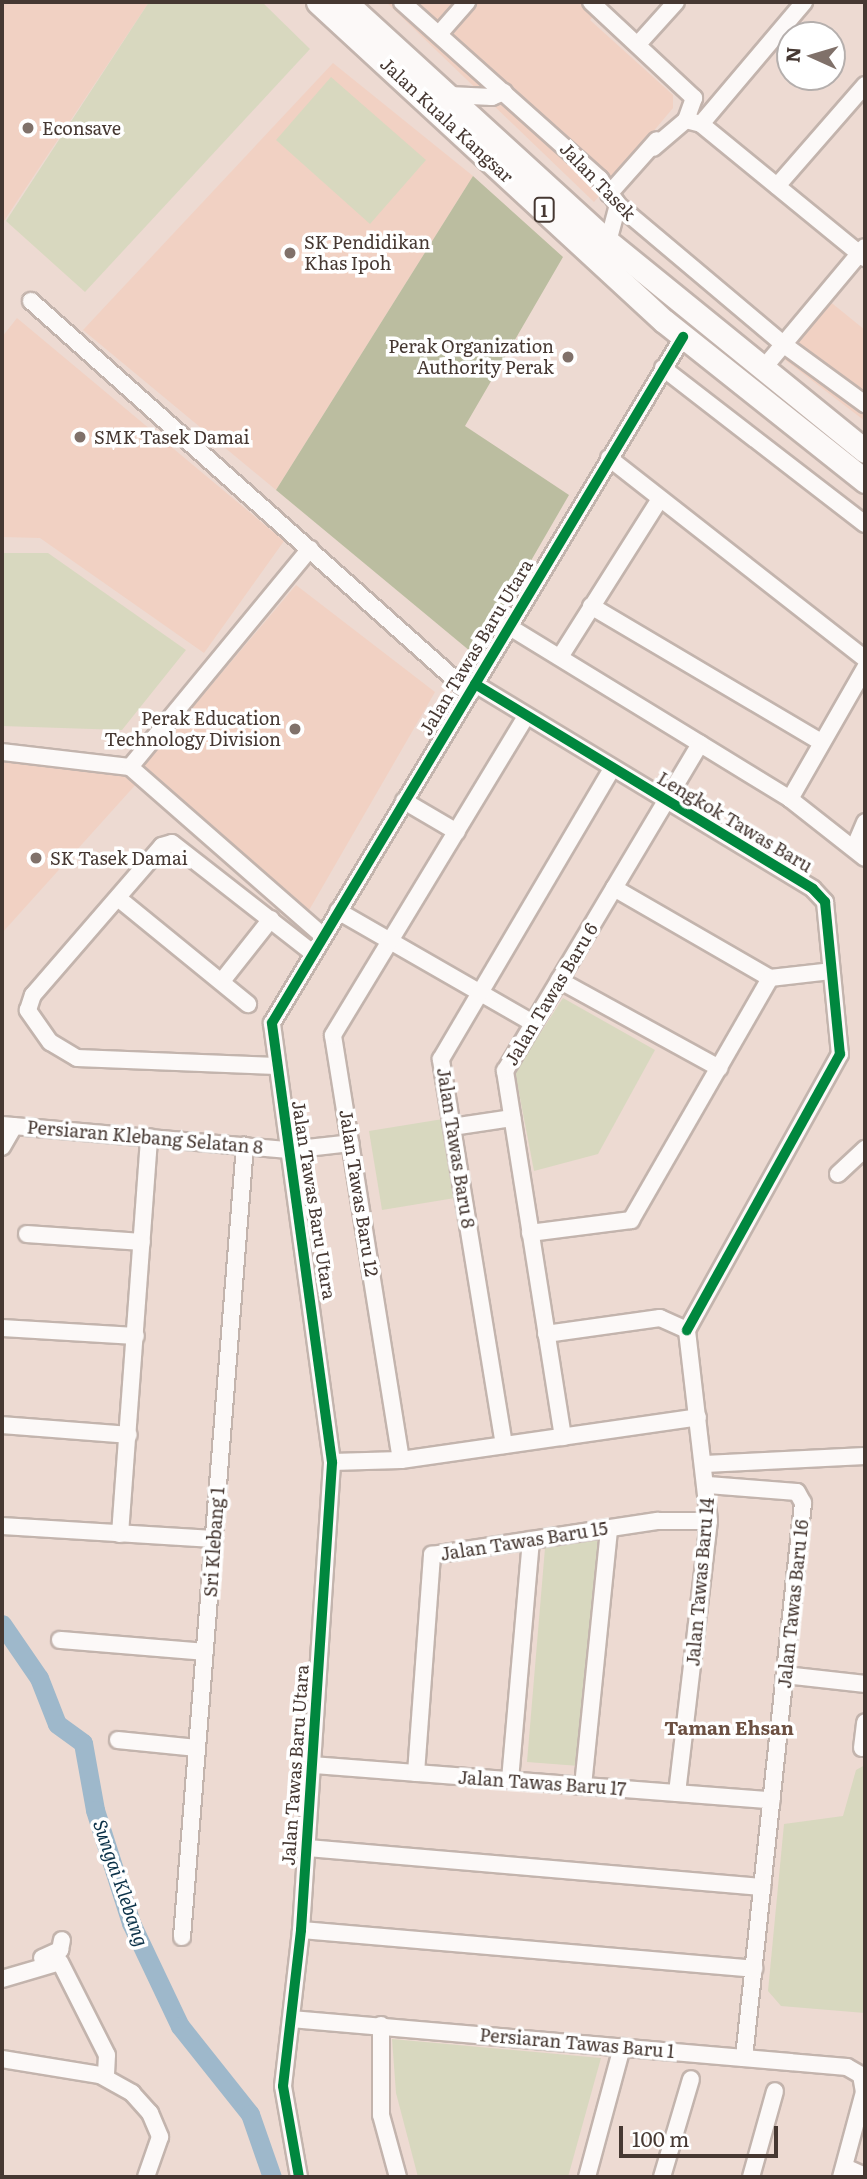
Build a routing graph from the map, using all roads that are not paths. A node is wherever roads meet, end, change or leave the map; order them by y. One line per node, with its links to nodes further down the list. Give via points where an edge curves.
1 (318, 2): 23 (highway, Jalan Kuala Kangsar / 1)
2 (345, 2): 11 (highway, Jalan Kuala Kangsar / 1)
3 (363, 2): 11 (street, via 399,40)
4 (402, 2): 9 (street, Jalan Tasek)
5 (467, 2): 9 (street)
6 (591, 2): 10 (street)
7 (676, 2): 10 (street)
8 (804, 2): 15 (street)
9 (439, 34): 13 (street, Jalan Tasek)
10 (639, 43): 15 (street, via 694,98); 16 (street, via 682,99 682,110)
11 (401, 52): 14 (highway, Jalan Kuala Kangsar / 1)
12 (865, 85): 17 (street)
13 (504, 92): 14 (street, via 492,97); 18 (street, Jalan Tasek, via 600,179)
14 (449, 95): 19 (highway, Jalan Kuala Kangsar / 1)
15 (694, 122): 16 (street); 17 (street)
16 (653, 148): 18 (street)
17 (777, 186): 21 (street)
18 (613, 200): 20 (street); 24 (street, Jalan Tasek)
19 (572, 211): 20 (highway, Jalan Kuala Kangsar / 1); 23 (highway, via 576,222 680,317)
20 (608, 242): 25 (highway, Jalan Kuala Kangsar / 1)
21 (863, 253): 24 (street)
22 (32, 301): 35 (street, Lengkok Tawas Baru)
23 (683, 337): 25 (highway, via 706,336); 26 (street, Jalan Tawas Baru Utara); 27 (highway, Jalan Kuala Kangsar / 1)
24 (783, 344): 28 (street); 29 (street, Jalan Tasek)
25 (731, 346): 28 (highway, Jalan Kuala Kangsar / 1)
26 (663, 368): 31 (street, Jalan Tawas Baru Utara); 34 (street)
27 (720, 369): 28 (highway, via 740,375); 32 (highway, Jalan Kuala Kangsar / 1)
28 (762, 370): 30 (highway, Jalan Kuala Kangsar / 1); 32 (highway, via 775,398 846,454)
29 (865, 404)
30 (865, 451)
31 (609, 458): 33 (street); 37 (street, Jalan Tawas Baru Utara)
32 (861, 478)
33 (660, 499): 36 (street); 39 (street)
34 (865, 524)
35 (310, 549): 41 (street, Lengkok Tawas Baru); 46 (street)
36 (591, 606): 38 (street); 43 (street)
37 (508, 626): 38 (street); 41 (street, Jalan Tawas Baru Utara)
38 (560, 657): 44 (street)
39 (865, 659)
40 (865, 668): 43 (street)
41 (472, 689): 42 (street, Lengkok Tawas Baru); 50 (street, Jalan Tawas Baru Utara)
42 (525, 718): 47 (street, Lengkok Tawas Baru); 52 (street, Jalan Tawas Baru 12)
43 (821, 742): 48 (street)
44 (700, 744): 48 (street); 49 (street, Jalan Tawas Baru 6)
45 (2, 752): 46 (street)
46 (130, 767): 58 (street)
47 (612, 769): 49 (street, Lengkok Tawas Baru); 65 (street, Jalan Tawas Baru 8)
48 (790, 799): 53 (street)
49 (666, 800): 54 (street, Jalan Tawas Baru 6); 61 (street, Lengkok Tawas Baru, via 817,893 825,902)
50 (404, 801): 52 (street); 56 (street, Jalan Tawas Baru Utara)
51 (865, 822): 53 (street)
52 (457, 832): 59 (street, Jalan Tawas Baru 12)
53 (860, 852)
54 (614, 888): 62 (street); 63 (street, Jalan Tawas Baru 6)
55 (118, 898): 57 (street, via 162,846 172,843); 64 (street); 68 (street, via 33,995 28,1010 50,1042 77,1058)
56 (338, 911): 58 (street, Jalan Tawas Baru Utara); 59 (street)
57 (271, 919): 60 (street); 64 (street)
58 (323, 936): 60 (street, Jalan Tawas Baru Utara)
59 (391, 941): 65 (street); 74 (street, Jalan Tawas Baru 12, via 334,1035)
60 (313, 953): 68 (street, Jalan Tawas Baru Utara, via 272,1023)
61 (831, 971): 62 (street); 84 (street, Lengkok Tawas Baru, via 840,1054)
62 (770, 978): 69 (street)
63 (559, 980): 67 (street, Jalan Tawas Baru 6); 69 (street)
64 (222, 981): 66 (street)
65 (480, 993): 67 (street); 72 (street, Jalan Tawas Baru 8, via 441,1059)
66 (248, 1003)
67 (533, 1023): 70 (street, Jalan Tawas Baru 6, via 505,1071)
68 (276, 1066): 78 (street, Jalan Tawas Baru Utara)
69 (719, 1068): 80 (street, via 631,1220)
70 (512, 1118): 72 (street); 80 (street, Jalan Tawas Baru 6)
71 (8, 1126): 73 (street, Persiaran Klebang Selatan 8); 76 (street)
72 (452, 1127): 91 (street, Jalan Tawas Baru 8)
73 (149, 1138): 75 (street, Persiaran Klebang Selatan 8); 82 (street)
74 (351, 1143): 78 (street, Persiaran Klebang Selatan 8); 93 (street, Jalan Tawas Baru 12)
75 (244, 1146): 78 (street, Persiaran Klebang Selatan 8); 103 (street, Sri Klebang 1)
76 (2, 1147)
77 (865, 1149): 79 (street)
78 (289, 1150): 94 (street, Jalan Tawas Baru Utara)
79 (838, 1174)
80 (530, 1233): 85 (street, Jalan Tawas Baru 6)
81 (27, 1234): 82 (street)
82 (142, 1242): 86 (street)
83 (2, 1328): 86 (street)
84 (687, 1331): 85 (street, via 660,1318); 87 (street, Jalan Tawas Baru 14)
85 (546, 1334): 90 (street, Jalan Tawas Baru 6)
86 (136, 1336): 89 (street)
87 (698, 1417): 90 (street); 95 (street, Jalan Tawas Baru 14)
88 (2, 1425): 89 (street)
89 (129, 1435): 102 (street)
90 (563, 1437): 91 (street)
91 (504, 1445): 93 (street)
92 (865, 1456): 96 (street)
93 (401, 1460): 94 (street)
94 (332, 1462): 113 (street, Jalan Tawas Baru Utara)
95 (705, 1464): 96 (street); 97 (street, Jalan Tawas Baru 14)
96 (783, 1464): 98 (street)
97 (708, 1485): 98 (street); 99 (street, Jalan Tawas Baru 14)
98 (780, 1491): 107 (street, Jalan Tawas Baru 16, via 797,1492 803,1503)
99 (709, 1521): 101 (street, Jalan Tawas Baru 15); 117 (street, Jalan Tawas Baru 14)
100 (2, 1526): 102 (street)
101 (609, 1528): 104 (street, Jalan Tawas Baru 15); 116 (street)
102 (120, 1534): 103 (street)
103 (214, 1539): 106 (street, Sri Klebang 1)
104 (531, 1540): 114 (street, Jalan Tawas Baru 15, via 432,1555); 115 (street)
105 (60, 1640): 106 (street)
106 (205, 1653): 111 (street, Sri Klebang 1)
107 (785, 1675): 108 (street); 118 (street, Jalan Tawas Baru 16)
108 (865, 1684)
109 (865, 1721): 112 (street)
110 (118, 1740): 111 (street)
111 (197, 1748): 122 (street, Sri Klebang 1)
112 (862, 1748)
113 (313, 1765): 114 (street, Jalan Tawas Baru 17); 119 (street, Jalan Tawas Baru Utara)
114 (416, 1773): 115 (street, Jalan Tawas Baru 17)
115 (510, 1780): 116 (street, Jalan Tawas Baru 17)
116 (583, 1786): 117 (street, Jalan Tawas Baru 17)
117 (677, 1793): 118 (street, Jalan Tawas Baru 17)
118 (772, 1800): 120 (street, Jalan Tawas Baru 16)
119 (307, 1849): 120 (street); 121 (street, Jalan Tawas Baru Utara)
120 (762, 1887): 125 (street, Jalan Tawas Baru 16)
121 (301, 1930): 125 (street); 127 (street, Jalan Tawas Baru Utara)
122 (182, 1937)
123 (62, 1940): 124 (street, via 53,1955)
124 (2, 1968)
125 (754, 1969): 130 (street, Jalan Tawas Baru 16)
126 (2, 1979): 132 (street, via 60,1962 109,2059)
127 (291, 2019): 128 (street, Persiaran Tawas Baru 1); 138 (street, Jalan Tawas Baru Utara, via 283,2086)
128 (381, 2025): 129 (street, Persiaran Tawas Baru 1); 139 (street, via 382,2115)
129 (622, 2047): 130 (street, Persiaran Tawas Baru 1); 140 (street)
130 (744, 2058): 135 (street, Persiaran Tawas Baru 1, via 847,2067 861,2075 864,2092)
131 (2, 2059): 132 (street)
132 (106, 2077): 137 (street, via 132,2093 154,2120 159,2144)
133 (691, 2079): 141 (street)
134 (775, 2091): 142 (street)
135 (843, 2172): 136 (street)
136 (865, 2176)
137 (146, 2177)
138 (299, 2177)
139 (398, 2177)
140 (587, 2177)
141 (662, 2177)
142 (751, 2177)

